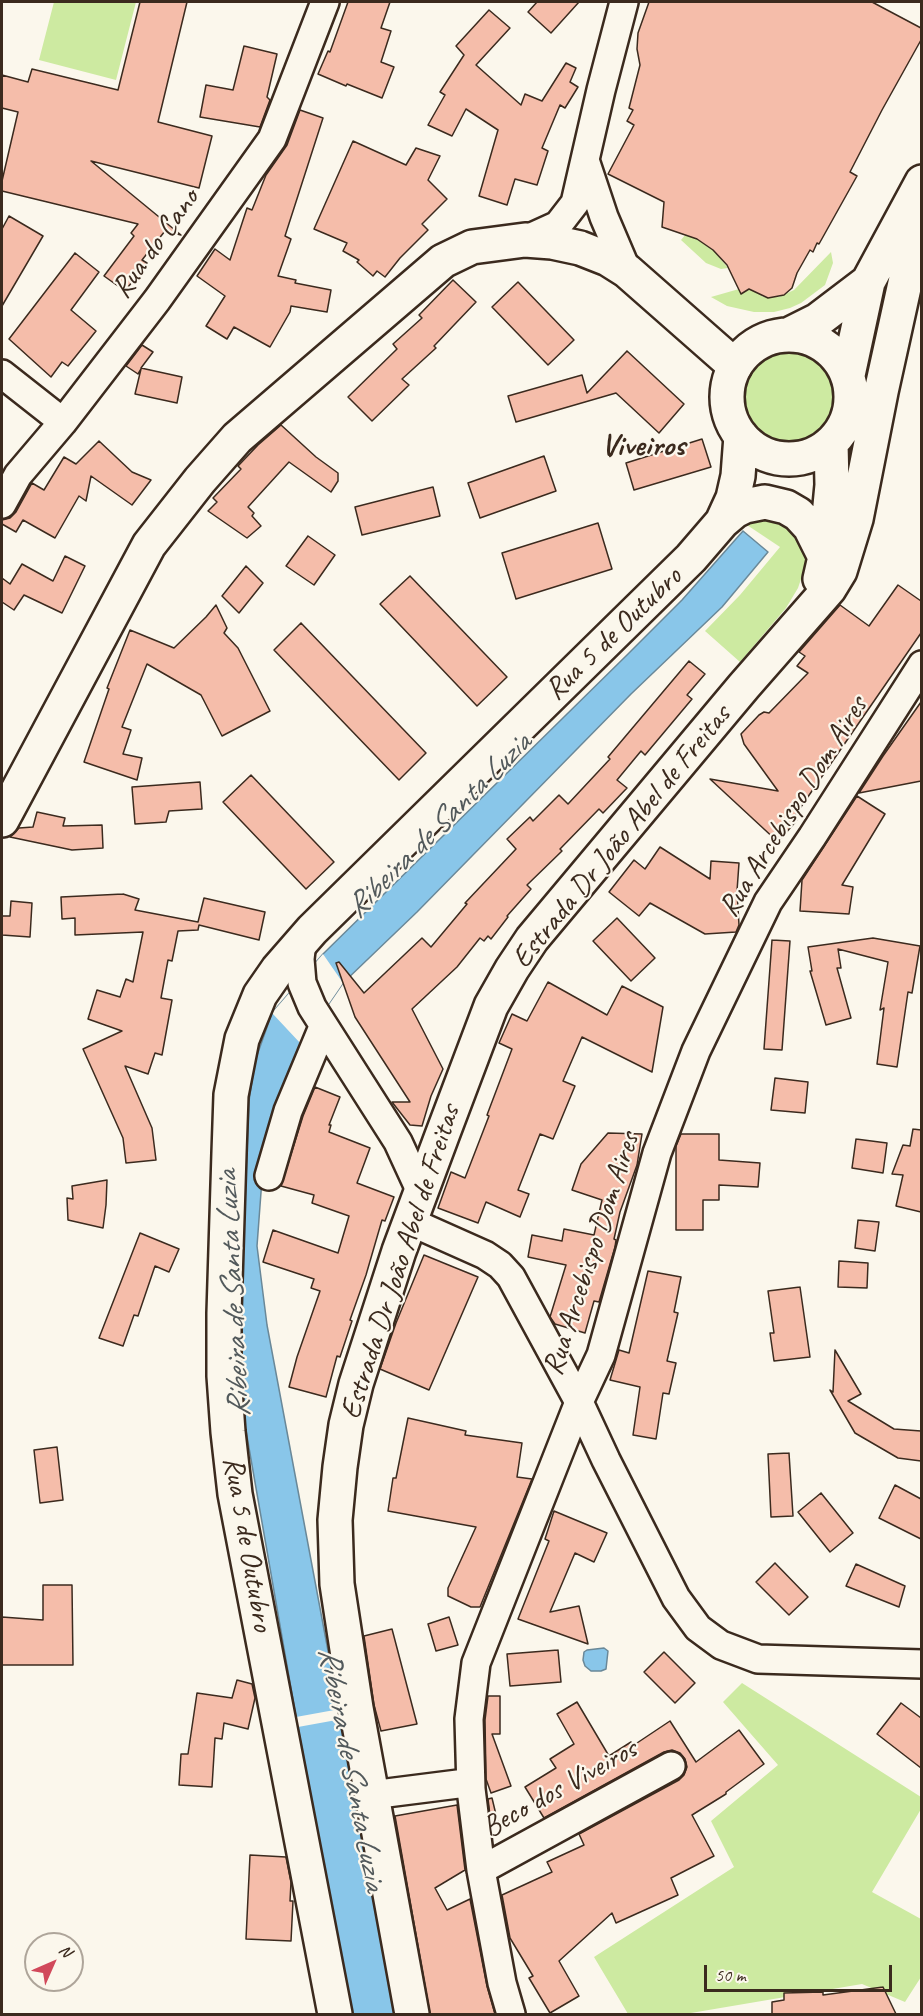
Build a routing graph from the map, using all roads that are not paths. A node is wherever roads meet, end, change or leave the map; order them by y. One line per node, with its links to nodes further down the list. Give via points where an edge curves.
1 (325, 2): 13 (street, Rua do Cano, via 272,139)
2 (624, 2): 3 (street)
3 (585, 160): 6 (street, via 575,203 558,225); 7 (street)
4 (921, 182): 8 (main road)
5 (921, 218): 19 (main road, Estrada Dr João Abel de Freitas, via 856,519 840,571 829,590)
6 (525, 240): 7 (main road, via 580,248); 21 (main road, via 472,247 442,261 237,438 149,545)
7 (617, 265): 10 (main road)
8 (868, 282): 9 (main road, via 818,320); 12 (main road)
9 (790, 334): 10 (main road, via 758,342); 12 (main road, via 819,342 841,362)
10 (735, 366): 14 (main road, via 728,382 727,400 730,418)
11 (2, 374): 13 (street)
12 (848, 375): 15 (main road, via 850,412)
13 (63, 422): 16 (street, Rua do Cano, via 18,475)
14 (741, 436): 15 (main road, via 762,453 785,459 810,456); 17 (main road, Rua 5 de Outubro, via 738,476)
15 (831, 443): 18 (main road, Estrada Dr João Abel de Freitas, via 832,485)
16 (2, 504)
17 (722, 522): 18 (main road, via 745,506 765,502 786,507 810,527); 22 (main road, Rua 5 de Outubro, via 684,566)
18 (825, 557): 19 (main road, Estrada Dr João Abel de Freitas, via 820,581)
19 (802, 619): 24 (main road, Estrada Dr João Abel de Freitas, via 532,939 490,1006)
20 (921, 665): 28 (street, Rua Arcebispo Dom Aires, via 768,902 696,1051 657,1153 601,1355)
21 (2, 820)
22 (302, 941): 23 (street, via 302,983); 34 (main road, Rua 5 de Outubro, via 260,995 242,1039 231,1095 224,1376 235,1494)
23 (323, 1027): 25 (street); 26 (street, via 288,1111)
24 (443, 1133): 25 (street, via 426,1143); 27 (main road, Estrada Dr João Abel de Freitas)
25 (400, 1145): 27 (street)
26 (269, 1176)
27 (416, 1207): 28 (street, via 511,1277); 32 (main road, Estrada Dr João Abel de Freitas, via 356,1384 344,1436 335,1520 337,1584)
28 (579, 1402): 29 (street, via 676,1598 698,1628 721,1645 758,1659); 31 (street, Rua Arcebispo Dom Aires, via 476,1663 469,1719)
29 (921, 1664)
30 (671, 1766): 33 (street, Beco dos Viveiros)
31 (471, 1790): 32 (street, via 458,1784); 33 (street, Rua Arcebispo Dom Aires)
32 (372, 1795): 35 (main road, Estrada Dr João Abel de Freitas)
33 (481, 1870): 36 (street, Rua Arcebispo Dom Aires, via 502,1983)
34 (335, 2014)
35 (412, 2014)
36 (512, 2014)

